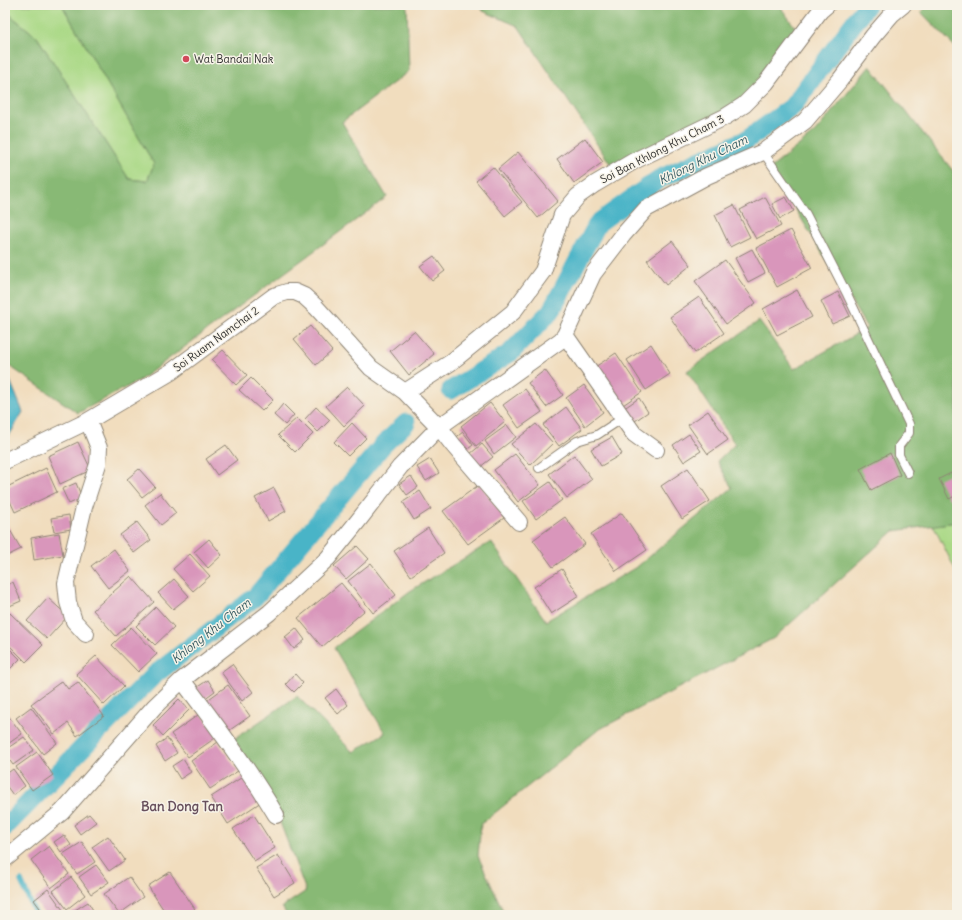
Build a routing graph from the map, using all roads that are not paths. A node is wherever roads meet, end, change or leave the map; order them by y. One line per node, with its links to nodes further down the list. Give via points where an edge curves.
1 (827, 5): 5 (street, Soi Ban Khlong Khu Cham 3, via 766,83 744,105 725,117 634,160 578,196 562,215 543,272 513,312 450,363)
2 (903, 5): 3 (street, via 892,14 805,121)
3 (763, 152): 4 (street, via 707,176 646,208 592,274); 12 (lane, via 806,214 909,424 909,433 899,446 899,455)
4 (564, 335): 6 (street); 8 (street, via 561,340)
5 (405, 392): 7 (street, Soi Ruam Namchai 2, via 371,368 304,296 287,292 274,296 171,372); 8 (street, Soi Ruam Namchai 2)
6 (623, 418): 9 (street, via 634,434); 11 (lane, via 597,435 577,442)
7 (88, 422): 10 (street, Soi Ruam Namchai 2); 14 (street, via 99,448 98,464 84,507 66,583 74,621)
8 (439, 427): 13 (street, Soi Ruam Namchai 2); 15 (street, via 400,467 328,558 269,613)
9 (656, 450)
10 (5, 461)
11 (539, 468)
12 (908, 473)
13 (520, 522)
14 (86, 634)
15 (182, 680): 16 (street); 17 (street, via 154,707 62,812)
16 (276, 815)
17 (5, 859)

